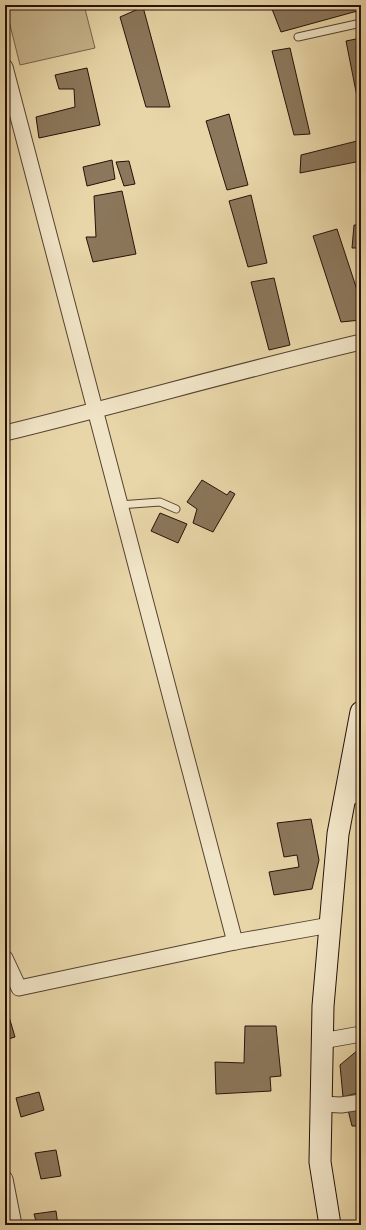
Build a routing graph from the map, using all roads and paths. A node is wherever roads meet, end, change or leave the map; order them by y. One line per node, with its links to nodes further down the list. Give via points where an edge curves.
1 (361, 23): 2 (lane)
2 (298, 37)
3 (5, 67): 5 (street)
4 (361, 342): 5 (street)
5 (96, 411): 6 (street); 7 (street)
6 (5, 433)
7 (119, 504): 8 (lane, via 160,502); 12 (street)
8 (176, 509)
9 (361, 712): 10 (street)
10 (353, 796): 11 (street, via 338,834)
11 (330, 925): 12 (street); 15 (street)
12 (235, 942): 13 (street, via 19,988)
13 (5, 958)
14 (361, 1034): 15 (street)
15 (322, 1041): 17 (street)
16 (361, 1102): 17 (street)
17 (321, 1104): 20 (street, via 320,1162)
18 (5, 1180): 19 (street)
19 (14, 1225)
20 (330, 1225)

